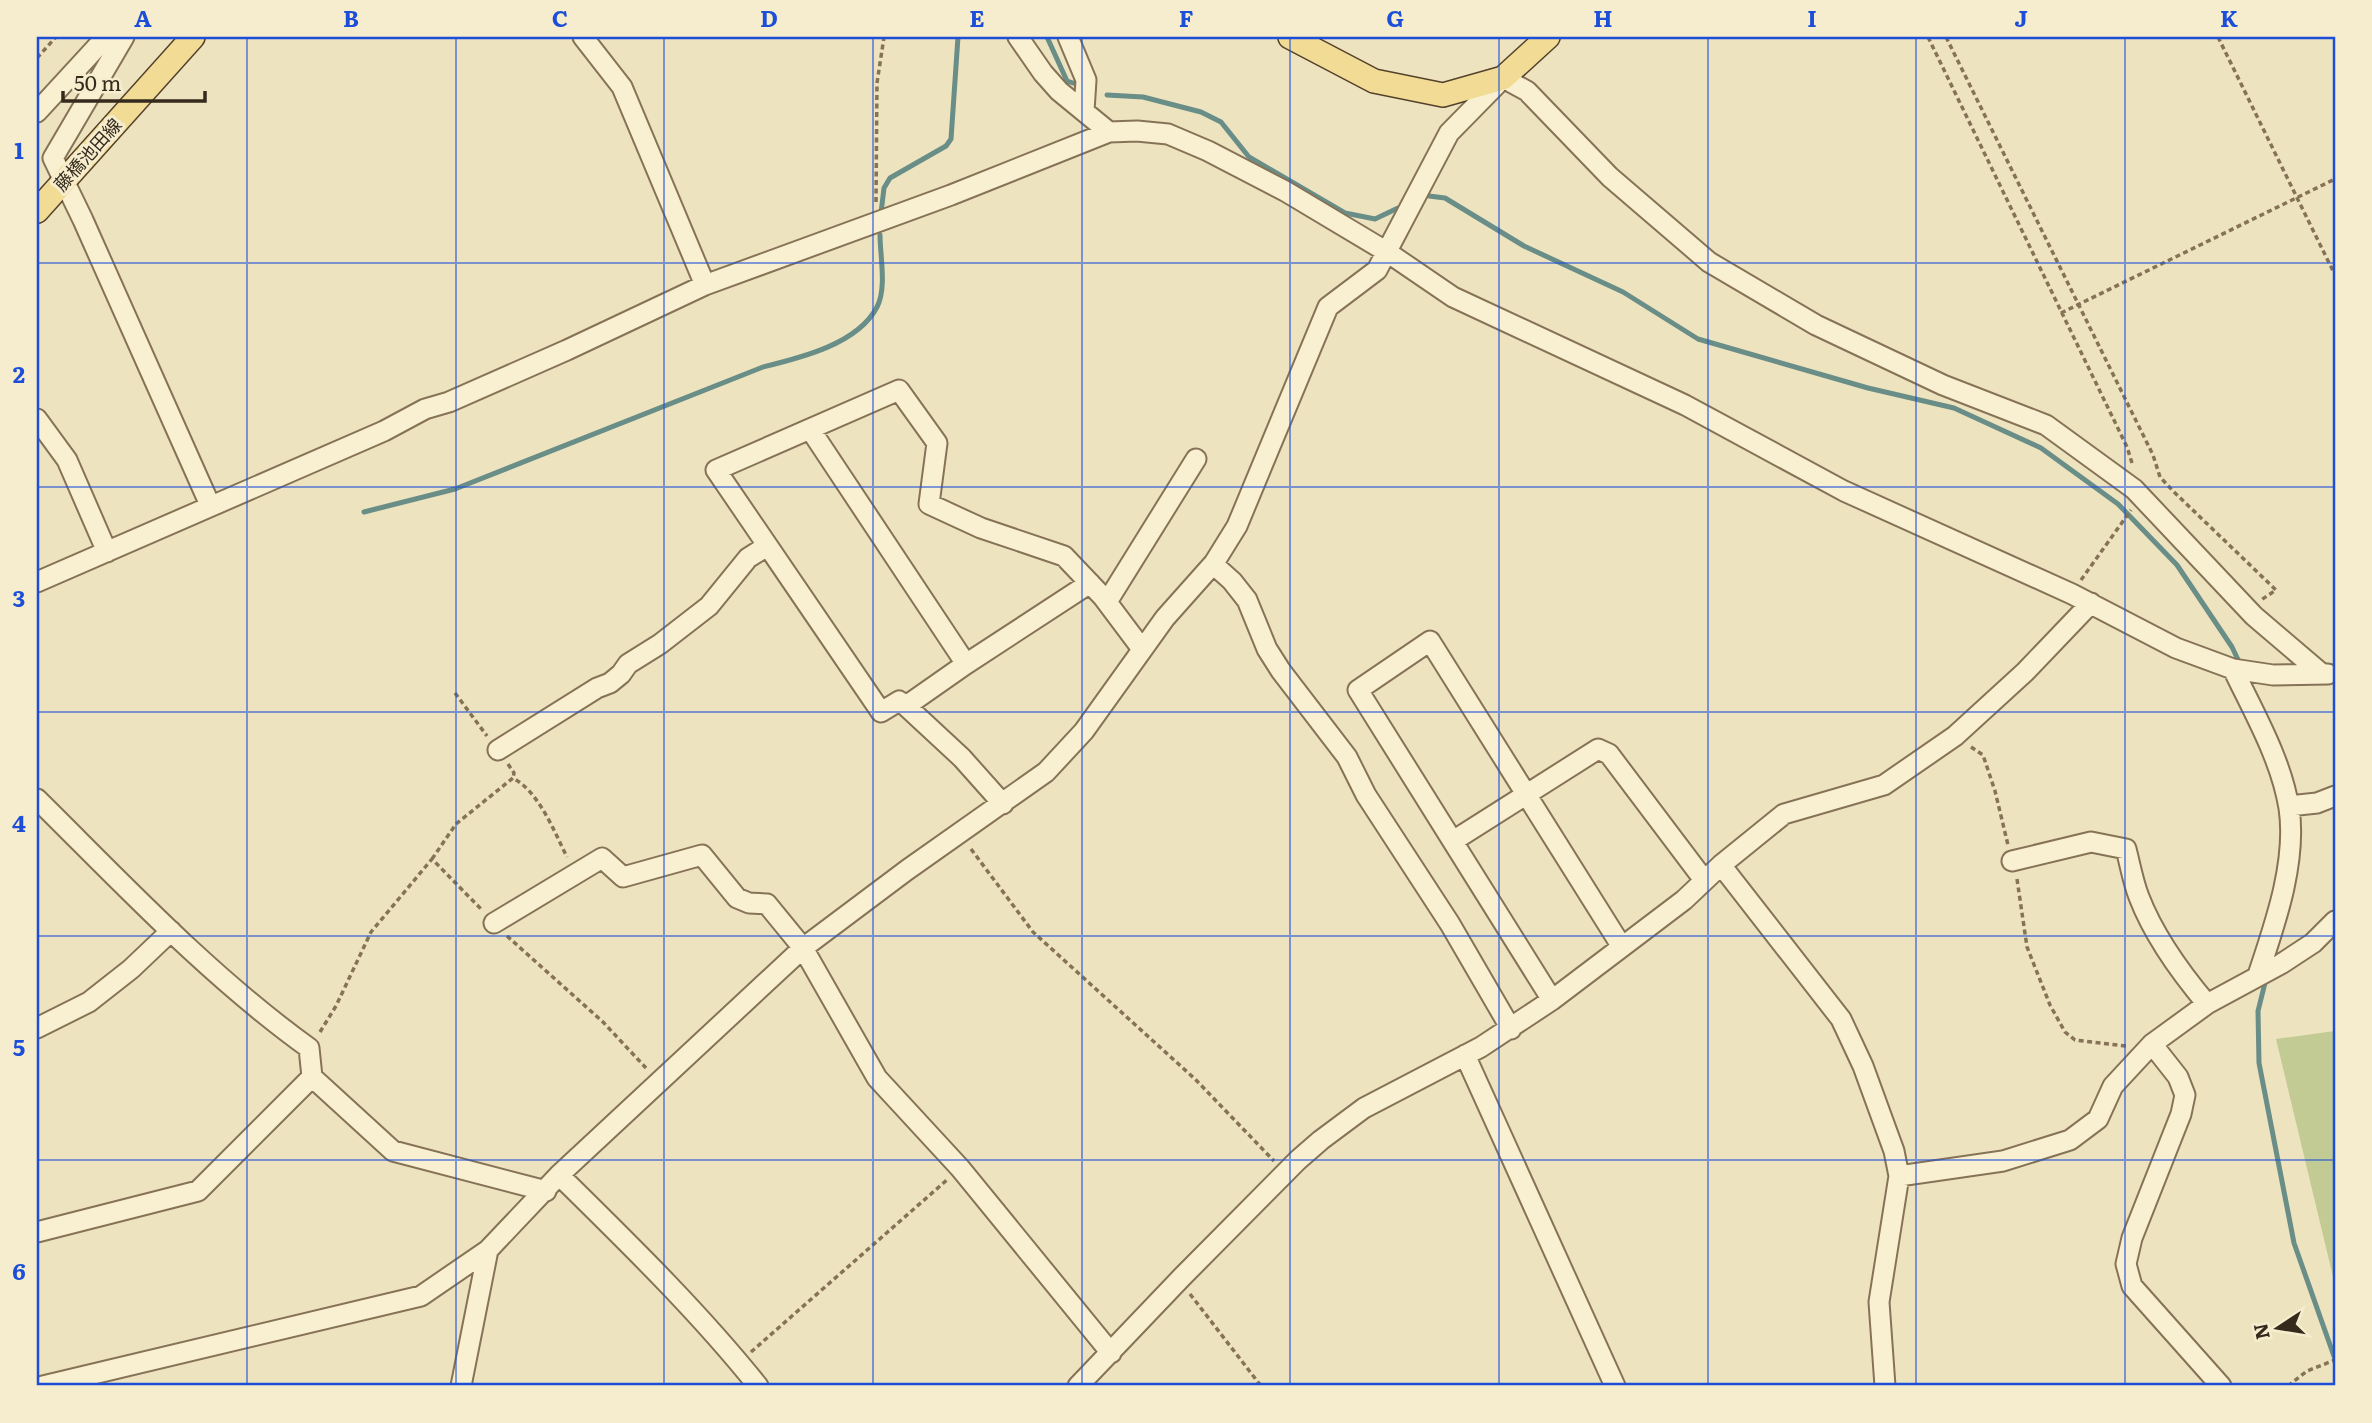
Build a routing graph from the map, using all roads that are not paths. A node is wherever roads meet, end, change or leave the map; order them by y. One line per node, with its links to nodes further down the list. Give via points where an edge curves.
1 (106, 37): 11 (street)
2 (124, 37): 13 (street, via 53,158)
3 (194, 37): 13 (main road, 藤橋池田線)
4 (583, 37): 16 (street, via 622,87)
5 (1018, 37): 10 (street, via 1059,91)
6 (1068, 37): 10 (street, via 1086,80)
7 (1290, 37): 9 (main road, via 1374,81 1443,95)
8 (1548, 37): 9 (main road)
9 (1503, 78): 15 (street, via 1448,134); 31 (street, via 1527,91 1610,177 1709,262 1816,325 1943,386 2046,425 2138,492 2248,609)
10 (1084, 111): 12 (street)
11 (37, 112)
12 (1109, 132): 15 (street, via 1168,134 1208,151); 16 (street)
13 (64, 179): 14 (main road, 藤橋池田線); 20 (street)
14 (37, 211)
15 (1387, 252): 23 (street, via 1377,270 1328,307 1237,526); 27 (street, via 1453,297 1685,405 1844,491)
16 (705, 285): 20 (street)
17 (37, 419): 22 (street, via 67,460)
18 (810, 429): 21 (street, via 716,470); 25 (street, via 899,390 937,443 929,504 981,528 1064,556); 29 (street)
19 (1196, 459): 26 (street)
20 (210, 505): 22 (street)
21 (767, 546): 32 (street, via 881,712 899,701); 33 (street, via 748,558 709,606 628,664 610,683)
22 (107, 551): 24 (street)
23 (1213, 564): 28 (street); 52 (street, via 1247,600 1281,671 1348,757 1366,795 1450,923)
24 (37, 582)
25 (1090, 583): 26 (street); 29 (street)
26 (1107, 602): 28 (street)
27 (2091, 603): 30 (street, via 2176,648); 41 (street, via 1955,736 1884,785 1784,814)
28 (1142, 649): 37 (street, via 1084,731 1046,772)
29 (966, 664): 32 (street)
30 (2233, 668): 31 (street, via 2273,675); 38 (street, via 2277,762)
31 (2329, 674)
32 (906, 706): 37 (street)
33 (498, 750)
34 (1527, 795): 39 (street); 39 (street, via 1430,641 1359,691); 42 (street, via 1598,749 1609,754); 46 (street)
35 (2335, 796): 38 (street)
36 (37, 799): 45 (street)
37 (1003, 804): 47 (street)
38 (2288, 806): 48 (street, via 2290,858)
39 (1453, 841): 49 (street)
40 (2012, 861): 50 (street, via 2091,842 2126,849 2139,897 2154,926)
41 (1721, 865): 42 (street); 57 (street, via 1841,1018 1863,1066)
42 (1704, 880): 46 (street)
43 (2335, 920): 48 (street, via 2313,943)
44 (494, 923): 47 (street, via 602,858 623,877 702,855 737,898 768,904)
45 (171, 931): 51 (street, via 89,1002); 55 (street, via 262,1015 309,1048)
46 (1622, 947): 49 (street)
47 (803, 948): 56 (street); 61 (street, via 877,1078 960,1168)
48 (2258, 975): 50 (street)
49 (1552, 1000): 52 (street)
50 (2207, 1004): 53 (street)
51 (37, 1028)
52 (1511, 1029): 54 (street)
53 (2148, 1048): 57 (street, via 2113,1086 2098,1119 2070,1140 2003,1161); 68 (street, via 2178,1077 2185,1095 2126,1264 2137,1293)
54 (1465, 1055): 61 (street, via 1364,1108 1321,1140); 66 (street)
55 (312, 1077): 58 (street, via 393,1151); 59 (street, via 198,1191)
56 (559, 1175): 58 (street); 64 (street)
57 (1899, 1176): 67 (street, via 1879,1302)
58 (546, 1191): 60 (street)
59 (37, 1232)
60 (488, 1250): 62 (street, via 421,1296); 63 (street)
61 (1111, 1353): 65 (street)
62 (43, 1386)
63 (460, 1386)
64 (758, 1386)
65 (1078, 1386)
66 (1615, 1386)
67 (1885, 1386)
68 (2221, 1386)

